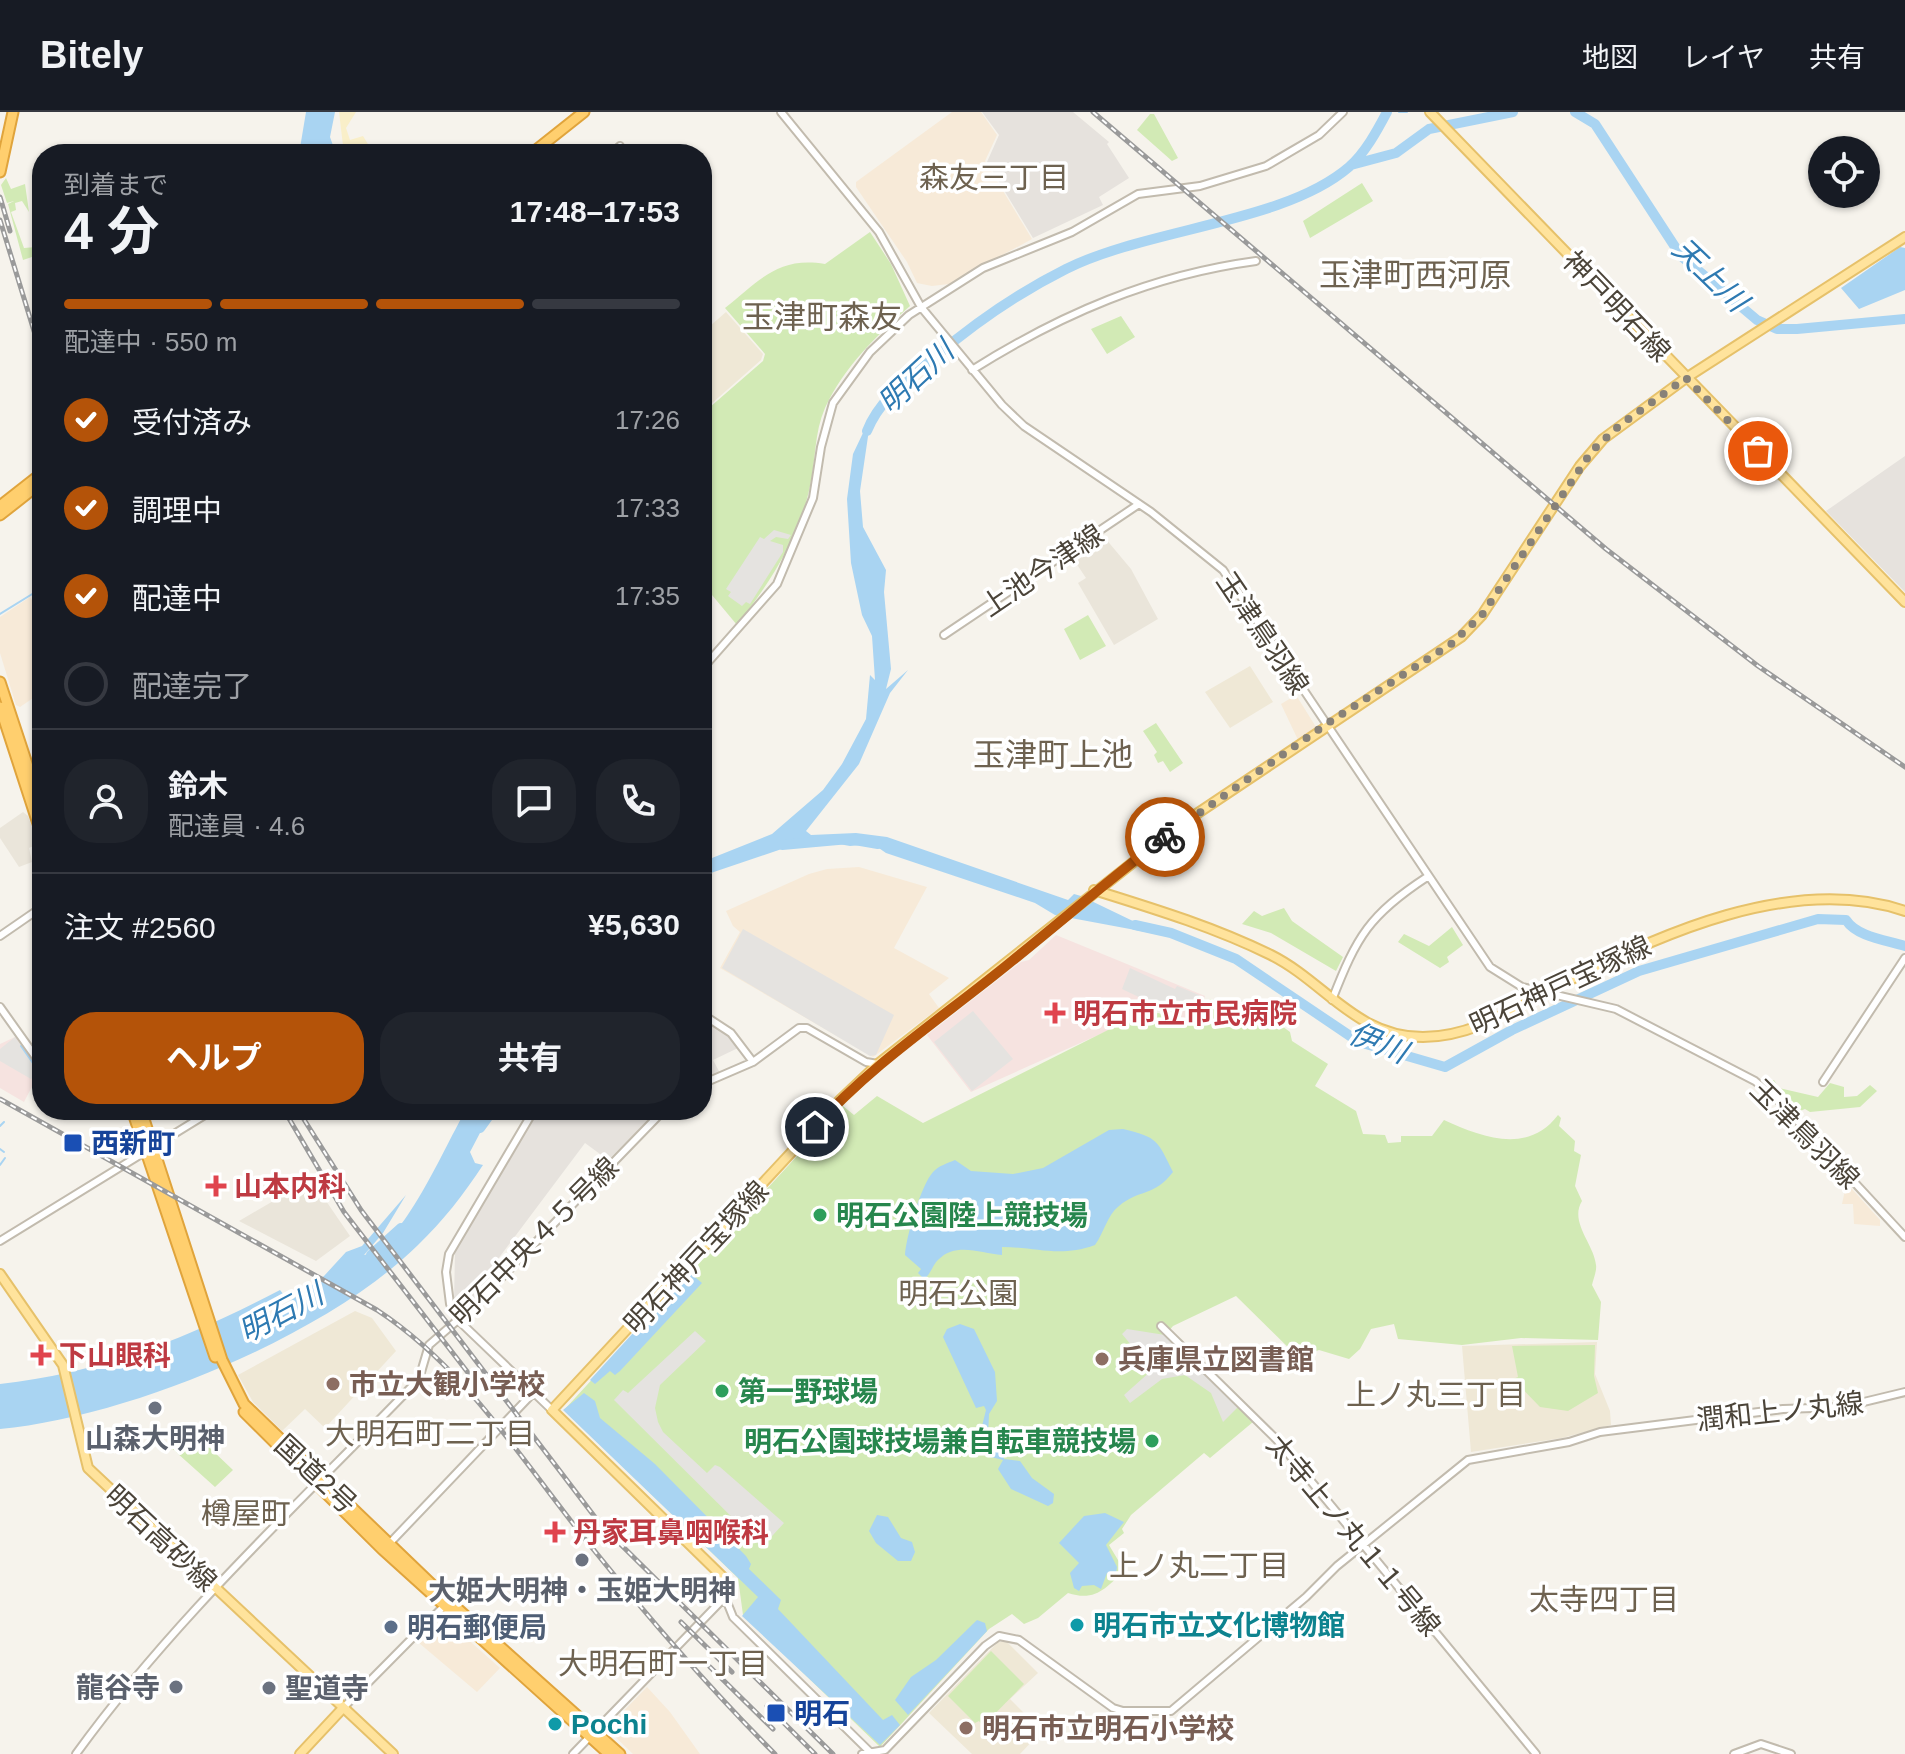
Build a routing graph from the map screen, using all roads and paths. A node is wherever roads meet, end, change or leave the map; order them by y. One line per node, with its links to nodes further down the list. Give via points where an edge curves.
1 (13, 112): 9 (highway)
2 (574, 112): 7 (highway)
3 (584, 112): 8 (highway)
4 (1343, 112): 12 (street, via 1319,135 1266,166 1200,186 1138,194 1072,232 983,268)
5 (1430, 112): 14 (main road, 神戸明石線)
6 (785, 113): 12 (street, 玉津鳥羽線, via 879,232)
7 (534, 144)
8 (544, 144)
9 (2, 167)
10 (1905, 237): 14 (main road)
11 (1256, 261): 13 (street, via 1183,274 1092,304 1020,339)
12 (921, 307): 13 (street, 玉津鳥羽線); 22 (street, via 870,352 837,397 821,447 813,498 785,569)
13 (972, 370): 17 (street, 玉津鳥羽線, via 1024,426)
14 (1686, 378): 20 (main road, 神戸明石線); 25 (main road, via 1592,451 1472,626)
15 (32, 481): 18 (highway)
16 (32, 490): 19 (highway)
17 (1139, 504): 21 (street, 上池今津線); 25 (street, 玉津鳥羽線, via 1223,570)
18 (0, 506)
19 (0, 515)
20 (1905, 602)
21 (944, 635)
22 (712, 658)
23 (0, 682): 26 (highway)
24 (0, 707): 27 (highway)
25 (1325, 725): 28 (street, 玉津鳥羽線); 29 (main road)
26 (32, 779)
27 (32, 805)
28 (1427, 877): 34 (street, 玉津鳥羽線, via 1490,967 1522,987); 35 (street, via 1381,908 1366,927)
29 (1094, 891): 35 (main road, 明石神戸宝塚線, via 1209,927 1275,957); 40 (main road, 明石神戸宝塚線)
30 (1905, 911): 34 (main road, 明石神戸宝塚線, via 1881,903 1826,899 1725,916 1637,947)
31 (32, 914): 32 (street)
32 (0, 936)
33 (1904, 959): 42 (street)
34 (1548, 991): 35 (main road, 明石神戸宝塚線, via 1476,1026 1420,1037 1389,1033 1360,1021); 49 (street, 玉津鳥羽線, via 1616,1009 1755,1081)
35 (1332, 1000)
36 (0, 1007): 38 (street)
37 (712, 1021): 39 (street, via 731,1033)
38 (32, 1052)
39 (753, 1062): 40 (street, via 799,1028 807,1028); 41 (street)
40 (878, 1064): 56 (main road, 明石神戸宝塚線)
41 (712, 1080)
42 (1823, 1082)
43 (136, 1120): 48 (highway, 国道2号)
44 (143, 1120): 48 (highway, 国道2号)
45 (197, 1120): 48 (street)
46 (528, 1120): 52 (street, via 449,1254 446,1272)
47 (654, 1120): 52 (street, 明石中央４５号線)
48 (149, 1150): 50 (street); 57 (highway, 国道2号, via 225,1376 244,1404)
49 (1905, 1237)
50 (0, 1241)
51 (0, 1274): 61 (main road, 明石高砂線, via 63,1367 88,1468)
52 (457, 1319): 55 (street); 57 (street, 明石中央４５号線, via 429,1345 419,1379)
53 (1161, 1326): 58 (street, 太寺上ノ丸１１号線, via 1277,1440)
54 (1905, 1392): 58 (street, 潤和上ノ丸線, via 1843,1407 1783,1409 1600,1432 1468,1460)
55 (532, 1394): 56 (street); 59 (street)
56 (552, 1410): 60 (main road)
57 (319, 1483): 59 (highway, 国道2号); 61 (street)
58 (1363, 1544): 66 (street, 潤和上ノ丸線, via 1171,1711 1113,1708 1019,1640 999,1636 885,1750); 73 (street, 太寺上ノ丸１１号線)
59 (386, 1547): 63 (highway, 国道2号)
60 (729, 1583): 62 (street)
61 (215, 1589): 64 (main road, 明石高砂線); 67 (street, via 110,1705)
62 (725, 1597): 65 (street); 66 (street, via 733,1617)
63 (446, 1604): 64 (street); 65 (highway, 国道2号)
64 (343, 1708): 68 (main road); 69 (main road, 明石高砂線)
65 (592, 1733): 70 (street); 71 (highway, 国道2号); 72 (highway, 国道2号)
66 (868, 1753)
67 (76, 1754)
68 (300, 1754)
69 (393, 1754)
70 (573, 1754)
71 (609, 1754)
72 (620, 1754)
73 (1536, 1754)
74 (1734, 1754): 75 (street, via 1761,1744)
75 (1791, 1754)

